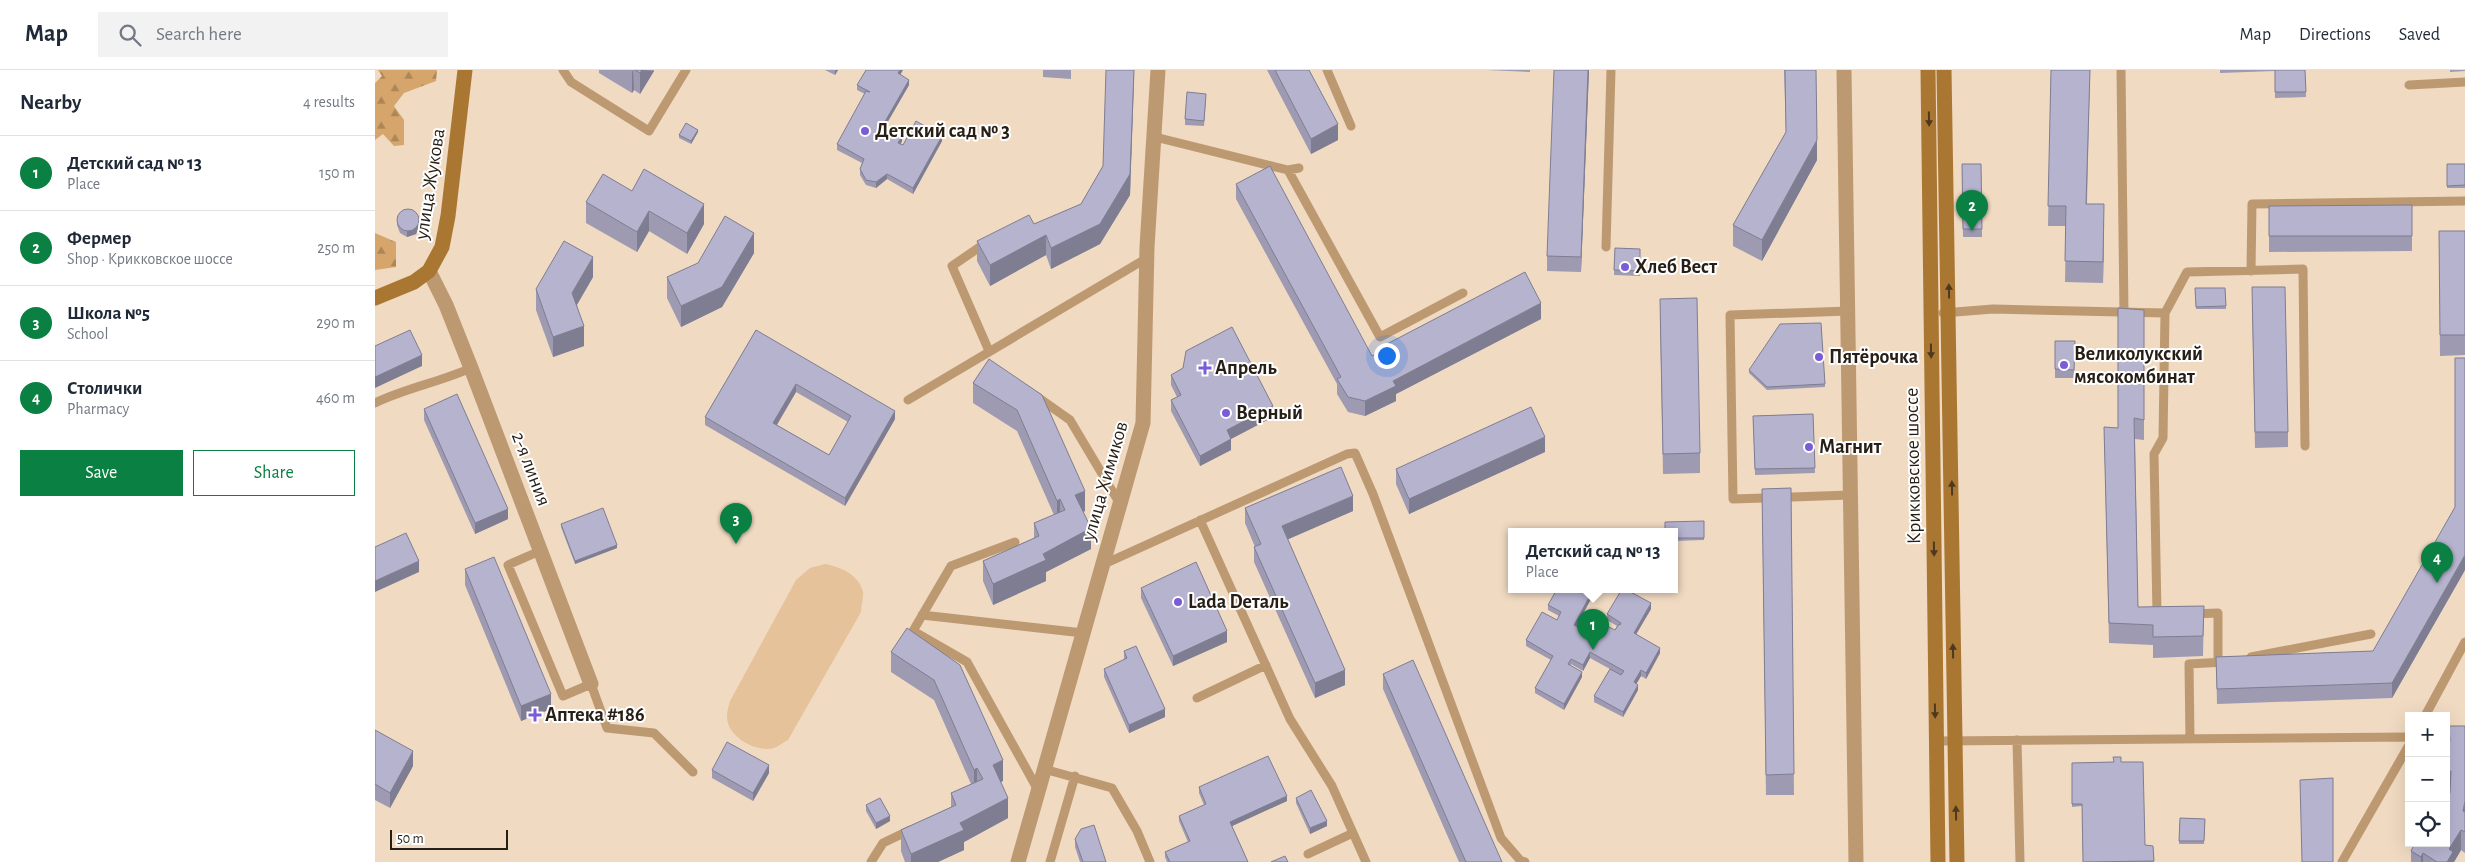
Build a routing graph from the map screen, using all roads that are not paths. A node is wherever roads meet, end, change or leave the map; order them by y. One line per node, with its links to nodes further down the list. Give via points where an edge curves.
1 (465, 70): 21 (main road, улица Жукова, via 448,216 442,248)
2 (563, 70): 3 (lane, via 571,82 649,131)
3 (686, 70)
4 (1159, 70): 14 (street, улица Химиков)
5 (1327, 70): 13 (lane)
6 (1611, 70): 19 (lane)
7 (1844, 70): 25 (street)
8 (1928, 70): 29 (main road, Крикковское шоссе, one-way to 29)
9 (1944, 70): 26 (main road, one-way to 9)
10 (2121, 70): 27 (lane)
11 (2465, 82): 12 (lane)
12 (2409, 85)
13 (1351, 126)
14 (1155, 137): 16 (lane); 20 (street, улица Химиков)
15 (1299, 168): 16 (lane)
16 (1287, 170): 23 (lane, via 1380,337)
17 (2465, 201): 22 (lane, via 2251,204)
18 (994, 238): 30 (lane, via 952,266)
19 (1607, 247)
20 (1147, 258): 30 (lane); 37 (street, улица Химиков, via 1143,423)
21 (429, 271): 24 (main road, улица Жукова, via 414,282); 31 (street, 2-я линия, via 447,305)
22 (2251, 271): 28 (lane, via 2187,272); 35 (lane, via 2303,270)
23 (1463, 293)
24 (375, 298)
25 (1849, 311): 36 (street); 36 (lane, via 1730,315 1733,499)
26 (1949, 313): 27 (lane, via 1993,309); 29 (lane); 55 (main road, one-way to 26)
27 (2124, 313): 28 (lane)
28 (2165, 313): 46 (lane, via 2163,438 2153,454 2157,614 2218,613)
29 (1931, 314): 54 (main road, Крикковское шоссе, one-way to 54)
30 (989, 351): 33 (lane, via 984,359)
31 (471, 368): 34 (lane); 40 (street, 2-я линия)
32 (1025, 388): 37 (lane, via 1070,420)
33 (909, 400)
34 (375, 403)
35 (2305, 446)
36 (1850, 495): 70 (street)
37 (1120, 504): 41 (street, улица Химиков)
38 (1200, 520): 41 (lane); 47 (lane); 69 (lane, via 1347,454 1358,456 1501,838)
39 (1015, 542): 42 (lane, via 951,566)
40 (540, 551): 48 (street, 2-я линия); 48 (lane, via 508,565 563,696)
41 (1103, 565): 43 (street, улица Химиков)
42 (922, 615): 43 (lane); 60 (lane, via 913,631 967,662)
43 (1083, 633): 57 (street, улица Химиков)
44 (2371, 634): 46 (lane)
45 (2465, 642): 50 (lane)
46 (2219, 663): 52 (lane, via 2189,664)
47 (1266, 666): 49 (lane); 62 (lane, via 1290,719 1332,786)
48 (591, 684): 58 (lane, via 607,728 654,733)
49 (1197, 698)
50 (2427, 712)
51 (2405, 738): 52 (lane)
52 (2190, 739): 53 (lane)
53 (2017, 740): 55 (lane); 73 (lane)
54 (1936, 741): 55 (lane); 71 (main road, Крикковское шоссе)
55 (1954, 741): 72 (main road, one-way to 55)
56 (2405, 752): 74 (lane)
57 (1044, 769): 59 (lane); 60 (street, улица Химиков)
58 (693, 772)
59 (1075, 776): 66 (lane); 67 (lane, via 1112,788 1137,831)
60 (1039, 790): 65 (street, улица Химиков)
61 (916, 826): 64 (lane, via 883,843)
62 (1353, 833): 63 (lane); 68 (lane)
63 (1308, 854)
64 (871, 862)
65 (1018, 862)
66 (1050, 862)
67 (1149, 862)
68 (1366, 862)
69 (1525, 862)
70 (1856, 862)
71 (1938, 862)
72 (1957, 862)
73 (2020, 862)
74 (2342, 862)

